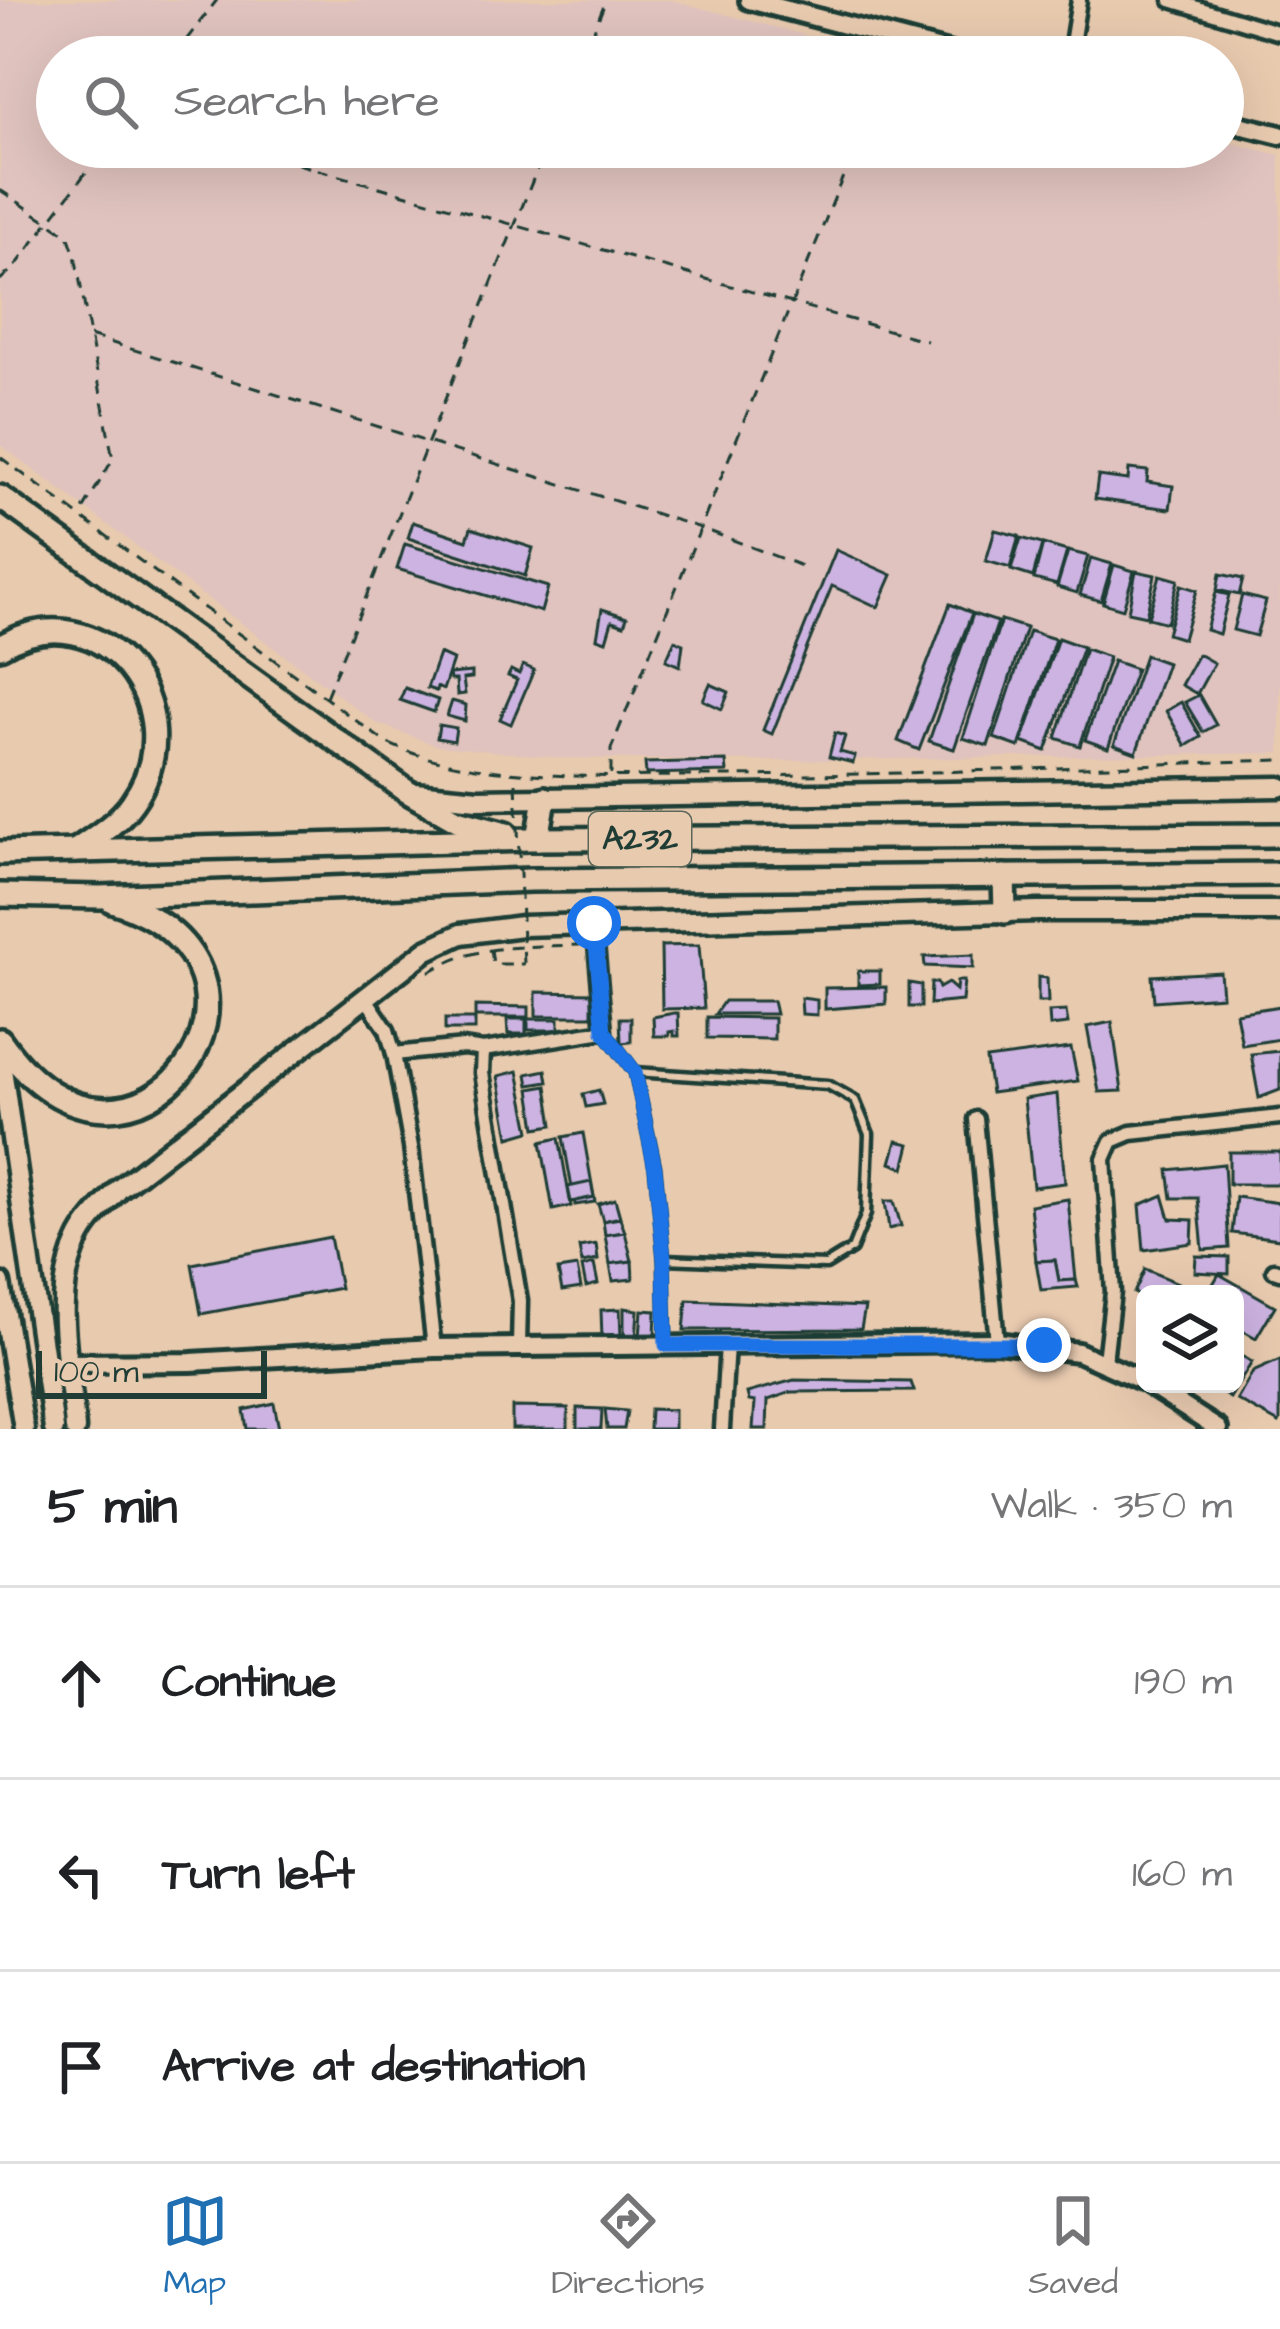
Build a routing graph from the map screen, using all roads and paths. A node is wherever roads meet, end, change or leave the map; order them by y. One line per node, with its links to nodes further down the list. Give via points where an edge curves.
1 (217, 0): 7 (path)
2 (606, 0): 8 (path)
3 (749, 0): 9 (street)
4 (1079, 0): 10 (street)
5 (1172, 0): 6 (street)
6 (1280, 33)
7 (189, 36)
8 (591, 36)
9 (887, 36)
10 (1073, 36)
11 (1244, 126): 12 (street)
12 (1280, 135)
13 (90, 168): 18 (path)
14 (309, 168): 19 (path)
15 (537, 168): 19 (path)
16 (846, 168): 21 (path)
17 (0, 190): 18 (path)
18 (49, 223): 20 (path); 22 (path, via 68,235)
19 (513, 227): 21 (path); 24 (path)
20 (0, 280)
21 (791, 305): 23 (path); 28 (path)
22 (90, 336): 24 (path); 27 (path, via 113,459)
23 (927, 341)
24 (426, 445): 28 (path); 31 (path)
25 (0, 457): 27 (path)
26 (0, 497): 38 (highway)
27 (80, 516): 31 (path)
28 (701, 528): 29 (path); 34 (path, via 611,749)
29 (804, 567)
30 (0, 647): 41 (highway, via 49,631 92,639 127,664 149,699 154,742 144,783 117,820)
31 (325, 700): 33 (path, via 420,759)
32 (1280, 760): 34 (path)
33 (551, 772): 34 (path); 37 (path)
34 (611, 776)
35 (516, 783): 51 (path, bridge, via 524,964 494,964)
36 (1280, 787): 37 (main road)
37 (547, 790): 38 (main road, via 478,799); 40 (highway)
38 (408, 792): 40 (highway, via 457,820)
39 (1280, 836): 40 (highway, A232)
40 (534, 839): 41 (highway, A232)
41 (74, 852): 42 (highway, A232)
42 (0, 853)
43 (1280, 874): 44 (highway, A232)
44 (1004, 877): 46 (highway, A232, via 530,880); 48 (highway)
45 (0, 895): 46 (highway, A232)
46 (100, 897): 55 (highway, via 153,917 188,950 208,998 194,1056 161,1092 105,1110 46,1090)
47 (1280, 911): 48 (main road)
48 (1005, 912): 49 (main road)
49 (594, 923): 50 (street); 53 (main road, via 460,934)
50 (596, 945): 51 (path); 54 (street)
51 (491, 949): 52 (path)
52 (419, 978)
53 (365, 998): 57 (street); 70 (main road, via 119,1189 92,1220 64,1287)
54 (604, 1031): 56 (street); 59 (lane)
55 (0, 1040)
56 (483, 1051): 57 (street); 67 (street, via 520,1301)
57 (394, 1054): 68 (street)
58 (0, 1055): 74 (main road)
59 (635, 1072): 62 (lane); 62 (lane, via 828,1084 855,1100 869,1134 866,1214 852,1249 826,1265)
60 (1280, 1117): 69 (street, via 1112,1141 1105,1159 1113,1292)
61 (976, 1119): 64 (street)
62 (664, 1259): 66 (lane)
63 (0, 1283): 73 (main road)
64 (997, 1342): 65 (street); 69 (street)
65 (727, 1344): 66 (street); 76 (street)
66 (666, 1345): 67 (street)
67 (519, 1346): 68 (street)
68 (434, 1348): 70 (street)
69 (1105, 1361): 71 (street)
70 (69, 1364): 75 (main road)
71 (1136, 1377)
72 (1162, 1393): 77 (street)
73 (24, 1429)
74 (54, 1429)
75 (75, 1429)
76 (722, 1429)
77 (1218, 1429)

